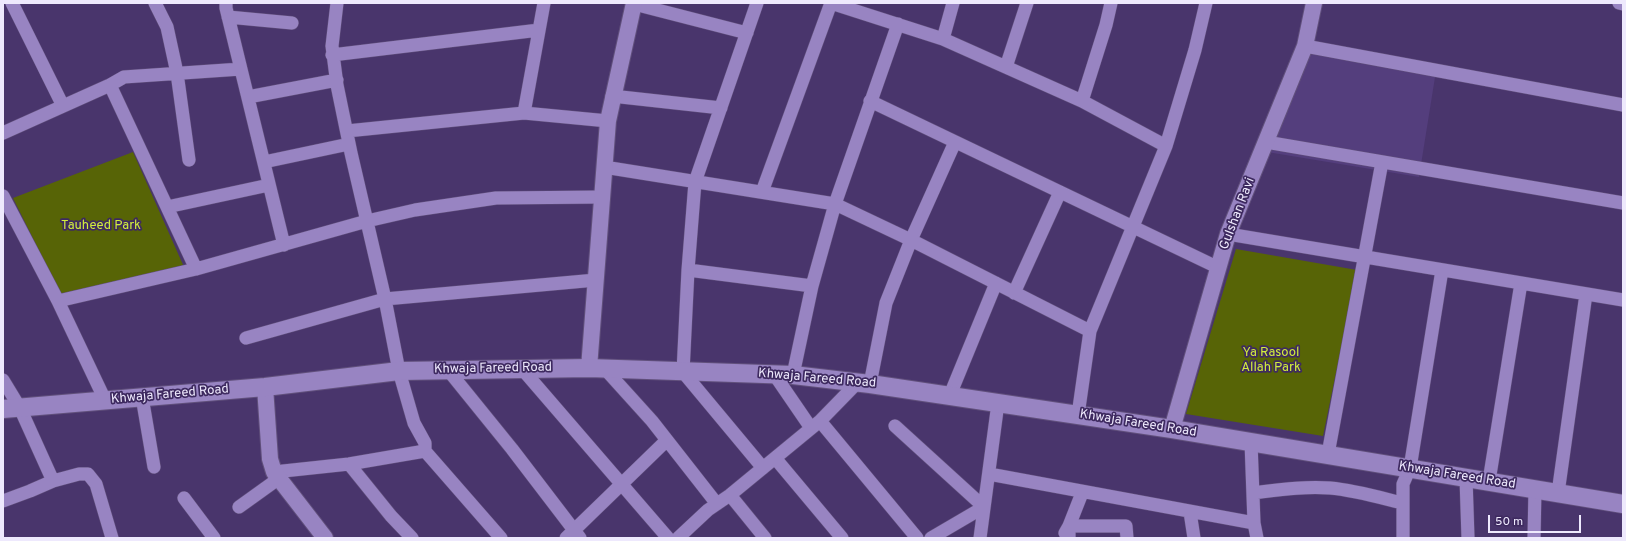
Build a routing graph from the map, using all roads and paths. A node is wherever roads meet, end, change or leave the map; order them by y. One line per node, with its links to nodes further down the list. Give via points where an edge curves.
1 (12, 3): 35 (street)
2 (155, 3): 27 (street, via 167,27)
3 (226, 3): 17 (street)
4 (337, 3): 24 (street)
5 (544, 3): 20 (street)
6 (634, 3): 21 (street); 30 (street)
7 (757, 3): 21 (street)
8 (831, 3): 16 (street); 50 (street)
9 (953, 3): 22 (street)
10 (1027, 3): 25 (street)
11 (1111, 3): 33 (street)
12 (1206, 3): 43 (street, via 1195,50)
13 (1314, 3): 23 (street, Gulshan Ravi)
14 (1619, 3): 15 (street)
15 (1623, 4)
16 (870, 9): 19 (street)
17 (228, 17): 18 (street); 26 (street)
18 (292, 22)
19 (898, 24): 22 (street); 32 (street)
20 (539, 30): 24 (street); 37 (street)
21 (747, 33): 36 (street)
22 (943, 39): 25 (street)
23 (1305, 46): 34 (street); 42 (street, Gulshan Ravi)
24 (332, 55): 28 (street)
25 (1006, 67): 33 (street)
26 (241, 69): 27 (street); 31 (street)
27 (177, 73): 29 (street, via 124,77); 44 (street)
28 (337, 80): 31 (street); 40 (street)
29 (110, 85): 35 (street); 56 (street)
30 (612, 96): 36 (street); 38 (street)
31 (248, 97): 45 (street)
32 (870, 101): 41 (street); 55 (street)
33 (1082, 101): 43 (street)
34 (1623, 105)
35 (63, 106): 39 (street)
36 (721, 108): 48 (street)
37 (524, 113): 38 (street); 40 (street)
38 (608, 121): 47 (street)
39 (3, 133)
40 (348, 138): 45 (street); 57 (street)
41 (955, 142): 51 (street); 60 (street)
42 (1266, 142): 46 (street); 59 (street, Gulshan Ravi)
43 (1166, 146): 58 (street)
44 (189, 160)
45 (264, 162): 49 (street)
46 (1382, 162): 54 (street); 62 (street)
47 (604, 168): 48 (street); 53 (street)
48 (695, 182): 50 (street); 65 (street)
49 (269, 185): 56 (street); 61 (street)
50 (762, 192): 55 (street)
51 (1060, 192): 58 (street); 71 (street)
52 (3, 196): 75 (street)
53 (602, 197): 57 (street, via 496,198 415,210); 67 (street)
54 (1623, 203)
55 (835, 204): 60 (street); 70 (street)
56 (167, 207): 64 (street)
57 (367, 221): 61 (street); 73 (street)
58 (1133, 226): 63 (street); 76 (street)
59 (1228, 234): 62 (street); 63 (street, Gulshan Ravi)
60 (911, 240): 68 (street); 86 (street, via 886,303)
61 (284, 244): 64 (street)
62 (1364, 257): 66 (street); 100 (street)
63 (1219, 268): 96 (street, Gulshan Ravi)
64 (196, 269): 75 (street)
65 (688, 270): 70 (street); 82 (street)
66 (1442, 270): 69 (street); 105 (street)
67 (596, 280): 73 (street); 78 (street)
68 (996, 284): 71 (street); 88 (street)
69 (1521, 284): 72 (street); 110 (street)
70 (812, 286): 84 (street)
71 (1014, 293): 76 (street)
72 (1586, 294): 74 (street); 115 (street)
73 (385, 299): 77 (street); 81 (street)
74 (1623, 300)
75 (58, 302): 90 (street)
76 (1090, 332): 93 (street)
77 (246, 338)
78 (597, 368): 80 (main road, Khwaja Fareed Road); 82 (main road, Khwaja Fareed Road); 97 (street)
79 (448, 370): 80 (main road, Khwaja Fareed Road); 81 (main road, Khwaja Fareed Road); 128 (street, via 512,448)
80 (523, 370): 111 (street)
81 (399, 371): 87 (main road, Khwaja Fareed Road); 99 (street, via 414,423 425,443)
82 (683, 372): 83 (main road, Khwaja Fareed Road); 104 (street)
83 (774, 374): 84 (main road, Khwaja Fareed Road); 94 (street)
84 (793, 375): 86 (main road, Khwaja Fareed Road)
85 (3, 380): 92 (street)
86 (864, 383): 88 (main road, Khwaja Fareed Road); 94 (street)
87 (265, 387): 89 (main road, Khwaja Fareed Road); 107 (street, via 270,459)
88 (950, 395): 91 (main road, Khwaja Fareed Road)
89 (142, 397): 90 (main road, Khwaja Fareed Road); 103 (street)
90 (105, 400): 92 (main road, Khwaja Fareed Road)
91 (998, 403): 93 (main road, Khwaja Fareed Road); 106 (street)
92 (12, 408): 109 (street)
93 (1078, 414): 96 (main road, Khwaja Fareed Road)
94 (816, 425): 101 (street); 137 (street)
95 (895, 426): 123 (street)
96 (1172, 429): 98 (main road, Khwaja Fareed Road)
97 (667, 440): 111 (street); 120 (street)
98 (1251, 442): 100 (main road, Khwaja Fareed Road); 114 (street)
99 (425, 451): 102 (street); 133 (street)
100 (1328, 454): 105 (main road, Khwaja Fareed Road)
101 (775, 458): 104 (street); 136 (street)
102 (349, 464): 107 (street); 132 (street)
103 (154, 467)
104 (763, 468): 116 (street)
105 (1410, 468): 108 (main road, Khwaja Fareed Road); 119 (street, via 1403,484)
106 (989, 474): 113 (street); 123 (street)
107 (276, 475): 122 (street); 131 (street)
108 (1466, 478): 110 (main road, Khwaja Fareed Road); 145 (street)
109 (53, 481): 118 (street); 129 (street, via 88,474 96,484)
110 (1488, 481): 112 (main road, Khwaja Fareed Road)
111 (621, 484): 128 (street); 134 (street)
112 (1535, 489): 115 (main road, Khwaja Fareed Road); 146 (street)
113 (1082, 493): 124 (street); 126 (street)
114 (1253, 493): 119 (street, via 1329,488); 125 (street)
115 (1558, 493): 121 (main road, Khwaja Fareed Road)
116 (730, 495): 120 (street); 135 (street)
117 (184, 498): 130 (street)
118 (3, 501)
119 (1402, 502): 144 (street)
120 (717, 504): 127 (street, via 708,510)
121 (1623, 504)
122 (239, 507)
123 (984, 507): 138 (street); 139 (street)
124 (1190, 512): 125 (street); 142 (street)
125 (1254, 523): 143 (street)
126 (1069, 532): 140 (street); 141 (street, via 1126,526)
127 (687, 535)
128 (574, 536)
129 (112, 538)
130 (214, 538)
131 (325, 538)
132 (412, 538)
133 (501, 538)
134 (668, 538)
135 (765, 538)
136 (842, 538)
137 (917, 538)
138 (931, 538)
139 (980, 538)
140 (1062, 538)
141 (1127, 538)
142 (1194, 538)
143 (1257, 538)
144 (1403, 538)
145 (1468, 538)
146 (1534, 538)

